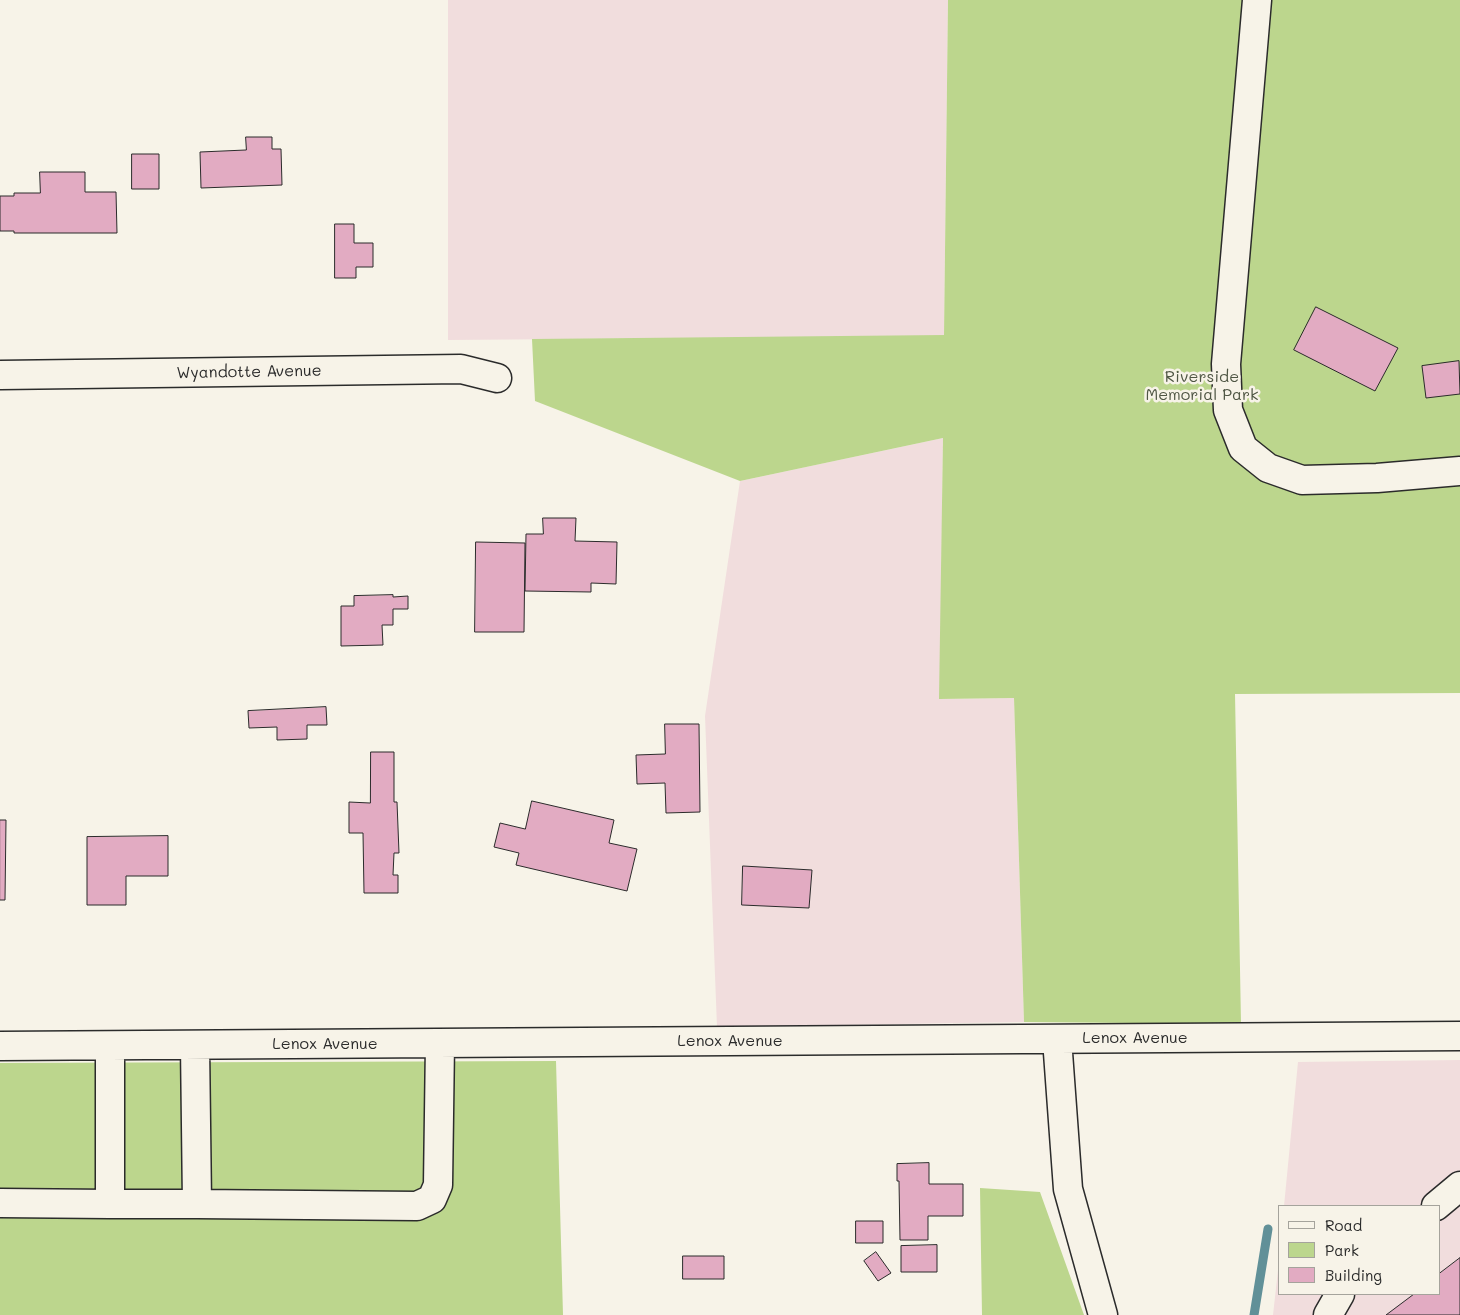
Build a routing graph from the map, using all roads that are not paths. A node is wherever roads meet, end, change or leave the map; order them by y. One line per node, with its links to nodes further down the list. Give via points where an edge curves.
1 (1256, 0): 4 (street, via 1226,364 1228,410 1243,448 1268,468 1302,480)
2 (0, 375): 3 (street, Wyandotte Avenue, via 461,369)
3 (496, 378)
4 (1460, 471)
5 (1460, 1036): 6 (street, Lenox Avenue)
6 (1057, 1039): 7 (street, Lenox Avenue); 17 (street, via 1068,1189)
7 (440, 1043): 8 (street, Lenox Avenue); 14 (street, via 438,1185 432,1199 418,1206)
8 (195, 1045): 10 (street, Lenox Avenue); 14 (street)
9 (0, 1046): 10 (street, Lenox Avenue)
10 (110, 1046): 13 (street)
11 (1460, 1186): 15 (street)
12 (0, 1203): 13 (street)
13 (110, 1204): 14 (street)
14 (197, 1204)
15 (1437, 1205)
16 (1339, 1295): 18 (street)
17 (1103, 1315)
18 (1328, 1315)

